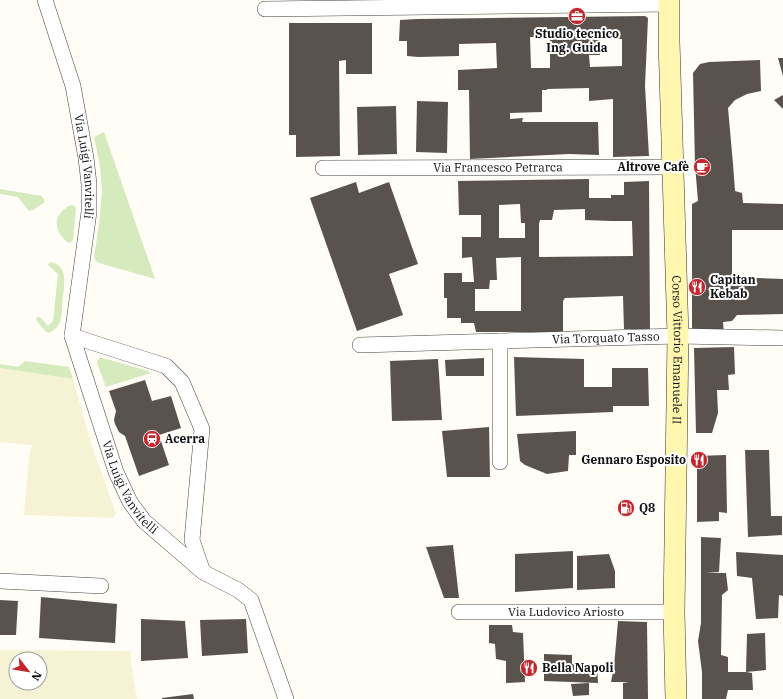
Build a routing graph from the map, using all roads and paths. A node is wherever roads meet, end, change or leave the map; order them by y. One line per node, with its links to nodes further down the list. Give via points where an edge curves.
1 (45, 0): 6 (street, Via Luigi Vanvitelli, via 73,86 89,184 88,212)
2 (669, 2): 3 (street); 4 (main road, Corso Vittorio Emanuele II)
3 (265, 9)
4 (673, 167): 5 (street, Via Francesco Petrarca); 7 (main road, Corso Vittorio Emanuele II)
5 (323, 168)
6 (72, 336): 12 (street, Via Luigi Vanvitelli, via 116,472 130,502 144,521); 12 (street, via 166,366 182,382 202,429 192,540)
7 (678, 336): 8 (street, Via Torquato Tasso); 9 (street, Via Torquato Tasso); 16 (main road, Corso Vittorio Emanuele II)
8 (783, 338)
9 (500, 341): 10 (street, Via Torquato Tasso); 11 (street)
10 (360, 344)
11 (500, 462)
12 (203, 572): 17 (street, Via Luigi Vanvitelli, via 238,590 251,600)
13 (0, 581): 14 (street)
14 (101, 586)
15 (459, 612): 16 (street, Via Ludovico Ariosto)
16 (674, 612): 18 (main road, Corso Vittorio Emanuele II)
17 (286, 699)
18 (676, 699)

